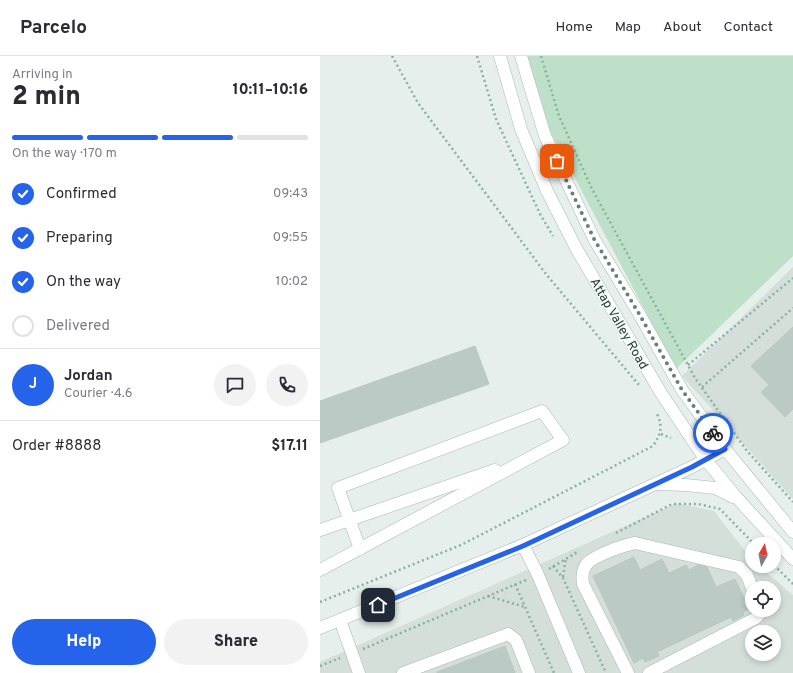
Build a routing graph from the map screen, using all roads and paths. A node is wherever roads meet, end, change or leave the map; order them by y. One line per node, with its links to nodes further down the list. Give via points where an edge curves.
1 (392, 56): 12 (path, via 418,103 546,274 638,384 645,387)
2 (477, 56): 7 (path, via 496,119 540,214)
3 (500, 56): 8 (street, Attap Valley Road, via 521,130 547,192)
4 (521, 56): 6 (street, Attap Valley Road, via 544,136)
5 (541, 56): 11 (path, via 559,116 592,189)
6 (594, 239): 8 (street); 14 (street, Attap Valley Road)
7 (555, 240)
8 (576, 248): 15 (street, Attap Valley Road)
9 (793, 278): 11 (path)
10 (793, 308): 13 (path)
11 (688, 365): 13 (path)
12 (641, 381)
13 (702, 388): 24 (path, via 747,452)
14 (682, 390): 15 (street); 19 (street, Attap Valley Road)
15 (666, 400): 21 (street, Attap Valley Road)
16 (656, 412): 17 (path, via 662,424)
17 (661, 434): 18 (path); 40 (path, via 653,446 461,545)
18 (671, 438)
19 (725, 449): 21 (street); 27 (street, Attap Valley Road)
20 (528, 458): 25 (street); 25 (street, via 562,440 542,411 338,488); 29 (street)
21 (705, 459): 22 (street); 23 (street, Attap Valley Road)
22 (654, 484): 23 (street, via 715,488); 28 (street)
23 (737, 498): 31 (street, Attap Valley Road)
24 (793, 502)
25 (349, 519): 26 (street); 29 (street)
26 (320, 530)
27 (793, 532)
28 (523, 546): 43 (street); 49 (street, via 538,575)
29 (360, 549): 33 (street)
30 (566, 558): 35 (path)
31 (793, 559)
32 (553, 566): 35 (path)
33 (320, 570)
34 (781, 572): 38 (path)
35 (563, 578): 50 (path)
36 (749, 581): 51 (street, via 739,567 635,543 626,544 589,561 583,572 583,584)
37 (515, 584): 41 (path)
38 (793, 584)
39 (488, 596): 41 (path)
40 (320, 602)
41 (525, 607): 48 (path)
42 (757, 617): 52 (street)
43 (340, 620): 44 (street); 45 (street)
44 (320, 628)
45 (359, 673)
46 (402, 673): 47 (street, via 508,634 516,640)
47 (529, 673)
48 (554, 673)
49 (579, 673)
50 (606, 673)
51 (628, 673)
52 (649, 673)

